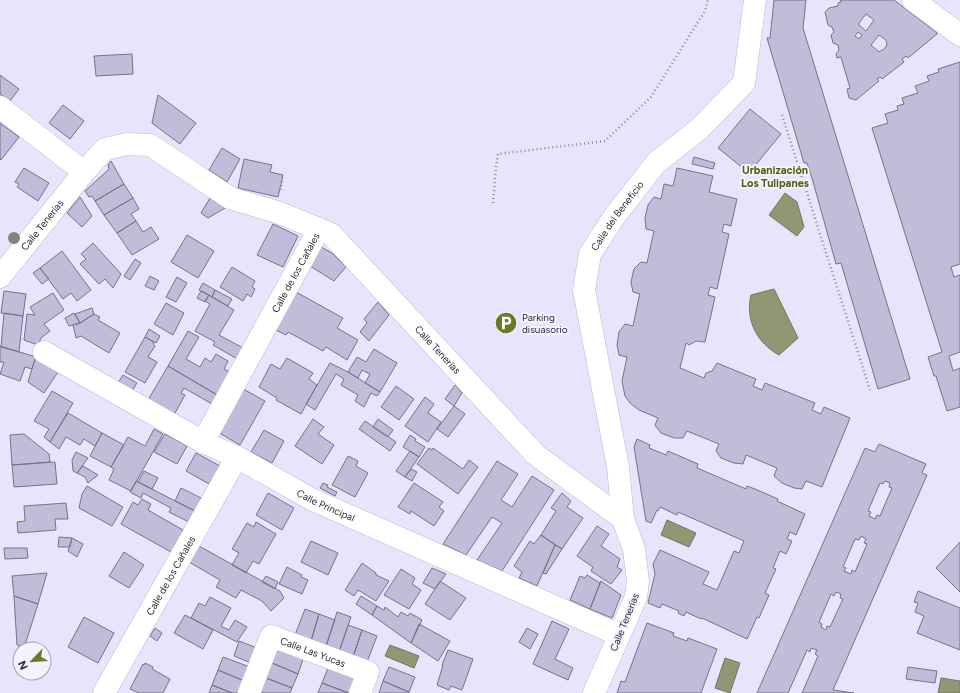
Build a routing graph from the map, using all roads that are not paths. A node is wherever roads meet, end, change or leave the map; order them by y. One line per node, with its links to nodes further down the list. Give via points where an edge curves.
1 (754, 0): 11 (street, Calle del Beneficio, via 744,83 699,129 656,163 614,217 590,254 584,290 618,467)
2 (913, 0): 3 (street)
3 (960, 35)
4 (0, 107): 5 (street)
5 (84, 172): 6 (street, Calle Tenerías, via 105,150 127,144 150,145 230,198); 7 (street, Calle Tenerías)
6 (319, 229): 9 (street, Calle de los Cañales); 11 (street, Calle Tenerías, via 331,234 536,455)
7 (0, 277)
8 (44, 352): 9 (street, Calle Principal)
9 (202, 442): 10 (street, Calle Principal)
10 (237, 457): 12 (street, Calle Principal, via 311,499); 13 (street, Calle de los Cañales)
11 (623, 519): 12 (street, Calle Tenerías, via 634,549 638,581 636,597)
12 (619, 636): 16 (street, Calle Tenerías)
13 (104, 693)
14 (249, 693): 15 (street, Calle Las Yucas, via 272,636 368,672)
15 (360, 693)
16 (594, 693)

